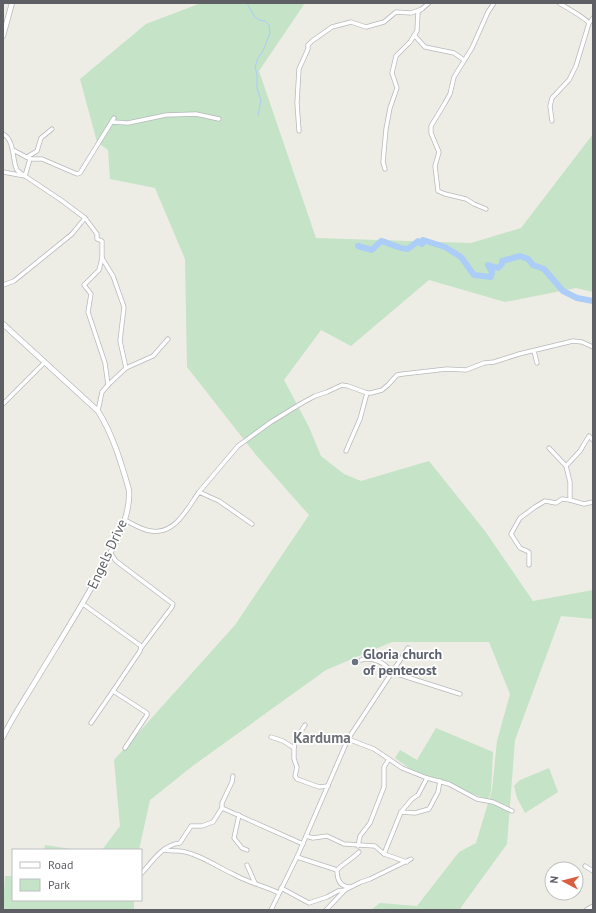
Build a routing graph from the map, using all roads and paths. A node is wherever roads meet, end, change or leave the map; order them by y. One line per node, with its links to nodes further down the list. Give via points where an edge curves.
1 (12, 3): 8 (street)
2 (429, 3): 5 (street)
3 (494, 3): 11 (street)
4 (559, 3): 7 (street)
5 (422, 9): 9 (street, via 418,12 417,31); 17 (street, via 411,13 396,12 384,22 366,26 351,22 332,27 308,45 299,69)
6 (593, 18): 7 (street)
7 (589, 23): 15 (street, via 576,66 569,80 552,98)
8 (4, 30): 10 (street)
9 (414, 35): 11 (street, via 425,48 454,52); 21 (street, via 396,56 392,73 397,88 386,128)
10 (3, 36)
11 (464, 60): 24 (street, via 454,77 450,94 431,126 439,152 435,166 438,191 466,199)
12 (114, 118): 14 (street)
13 (219, 119): 14 (street, via 196,114 166,114 128,123)
14 (112, 122): 20 (street, via 80,173 42,159)
15 (552, 122)
16 (52, 129): 20 (street, via 41,138 37,152)
17 (299, 132)
18 (3, 134): 19 (street)
19 (13, 150): 20 (street); 23 (street, via 18,171)
20 (29, 158): 23 (street)
21 (384, 169)
22 (3, 172): 23 (street)
23 (25, 176): 25 (street)
24 (486, 209)
25 (85, 218): 26 (street, via 97,234 97,239 102,241); 27 (street, via 72,234 14,281)
26 (102, 258): 34 (street, via 113,276 124,307 120,341); 35 (street, via 99,270 84,285 91,294 88,312 105,363)
27 (3, 285)
28 (3, 324): 32 (street, Engels Drive)
29 (168, 340): 34 (street, via 153,356)
30 (593, 347): 31 (street, via 573,341)
31 (534, 351): 33 (street); 36 (street, via 466,370 447,369 397,375 382,390)
32 (45, 362): 37 (street); 38 (street, Engels Drive)
33 (537, 363)
34 (126, 368): 35 (street)
35 (108, 385): 38 (street, via 102,392)
36 (367, 393): 41 (street, via 360,419); 43 (street, via 342,384 302,403 270,422 238,446)
37 (3, 404)
38 (98, 411): 46 (street, Engels Drive, via 116,447 129,490)
39 (593, 440): 42 (street, via 589,436)
40 (548, 448): 42 (street)
41 (346, 451)
42 (566, 466): 44 (street, via 570,482)
43 (199, 492): 46 (street, via 180,520 169,529 151,531); 47 (street, via 219,501)
44 (570, 500): 45 (street, via 584,504); 49 (street, via 562,499 556,503 545,501 520,518 511,534 520,548 529,552)
45 (593, 502)
46 (125, 520): 48 (street, Engels Drive)
47 (252, 524)
48 (111, 554): 50 (street, Engels Drive); 52 (street, via 116,562 173,604)
49 (529, 565)
50 (83, 604): 52 (street, via 141,646); 59 (street, Engels Drive)
51 (408, 648): 54 (street)
52 (141, 649): 55 (street)
53 (361, 660): 54 (street, via 378,660)
54 (391, 672): 56 (street); 61 (street)
55 (113, 691): 57 (street); 62 (street, via 147,713)
56 (460, 694)
57 (91, 723)
58 (305, 725): 63 (street, via 295,741)
59 (3, 737)
60 (271, 737): 63 (street)
61 (348, 739): 64 (street, via 374,749); 68 (street)
62 (125, 748)
63 (294, 748): 68 (street, via 297,779 319,787)
64 (389, 759): 66 (street, via 402,768); 75 (street, via 384,766 384,787 370,822 360,836)
65 (233, 776): 69 (street)
66 (427, 778): 67 (street); 71 (street, via 418,795)
67 (440, 781): 70 (street); 71 (street, via 438,792 429,809 415,813)
68 (328, 786): 73 (street)
69 (222, 808): 72 (street); 76 (street, via 213,822 191,826 180,843)
70 (512, 811)
71 (401, 812): 79 (street)
72 (239, 815): 74 (street); 77 (street, via 234,838)
73 (306, 836): 74 (street); 75 (street, via 328,836 344,844)
74 (303, 844): 80 (street)
75 (358, 846): 79 (street, via 375,846)
76 (164, 850): 87 (street); 88 (street, via 189,854)
77 (247, 850)
78 (359, 852): 85 (street, via 346,860)
79 (384, 854): 82 (street)
80 (297, 857): 85 (street); 90 (street)
81 (411, 859): 82 (street)
82 (406, 862): 89 (street)
83 (247, 865): 88 (street)
84 (585, 866): 86 (street)
85 (337, 870): 89 (street, via 337,877 341,883 345,887)
86 (593, 871)
87 (142, 873)
88 (255, 883): 92 (street)
89 (351, 887): 91 (street)
90 (281, 888): 91 (street, via 309,903); 92 (street)
91 (345, 890): 95 (street)
92 (278, 893): 94 (street)
93 (593, 906): 96 (street)
94 (271, 910)
95 (326, 910)
96 (586, 910)

